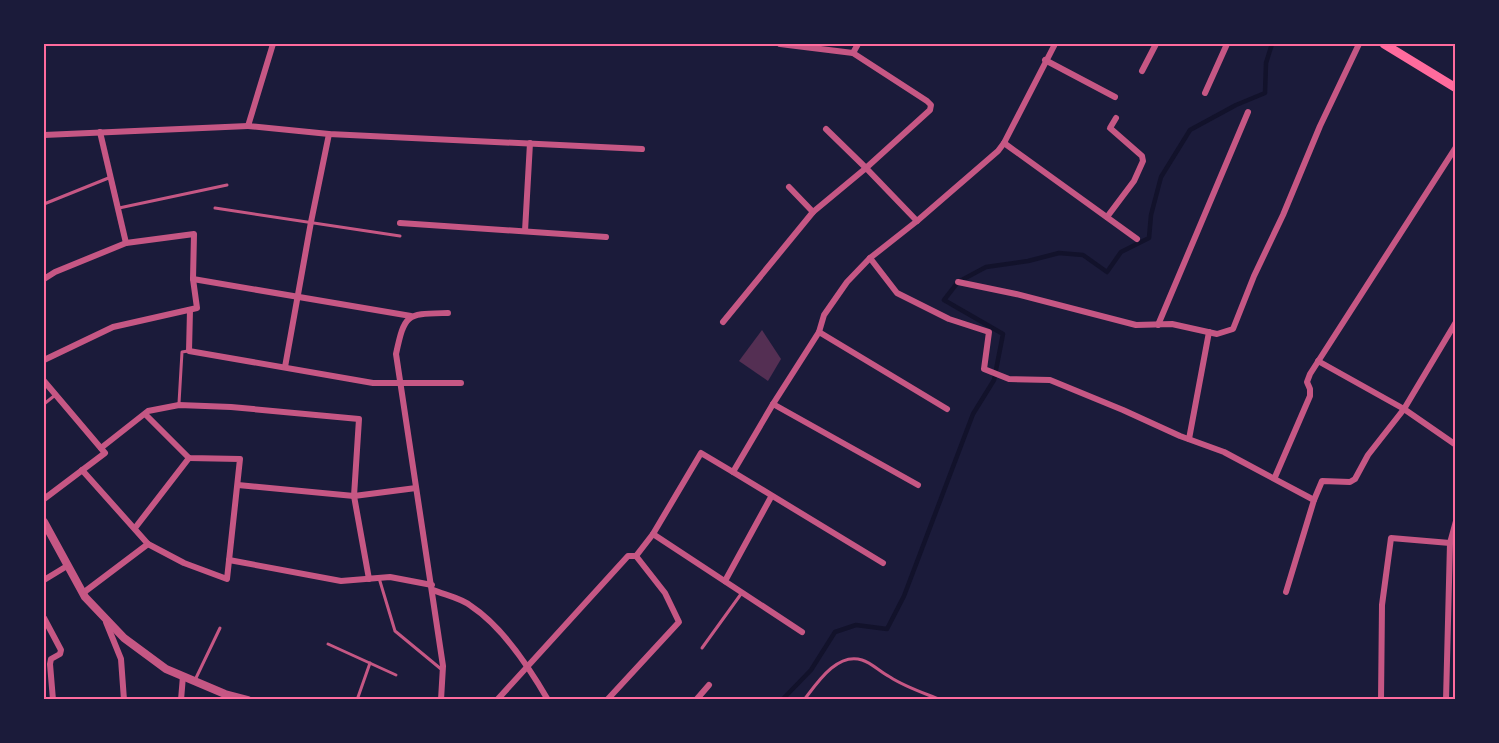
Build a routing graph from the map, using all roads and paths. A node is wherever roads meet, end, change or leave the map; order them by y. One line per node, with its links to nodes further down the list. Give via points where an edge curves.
1 (273, 44): 18 (street)
2 (780, 44): 10 (street)
3 (858, 44): 10 (street)
4 (1054, 44): 11 (street)
5 (1156, 44): 12 (street)
6 (1227, 44): 14 (street)
7 (1359, 44): 56 (street, via 1233,329)
8 (1384, 44): 9 (main road)
9 (1395, 47): 13 (main road)
10 (853, 53): 27 (street, via 931,105)
11 (1045, 60): 15 (street); 24 (street)
12 (1142, 71)
13 (1455, 88)
14 (1205, 93)
15 (1115, 97)
16 (1248, 111): 54 (street)
17 (1116, 117): 35 (street, via 1110,128 1143,161 1134,181)
18 (248, 126): 20 (street); 21 (street)
19 (826, 129): 27 (street)
20 (100, 132): 22 (street); 28 (street)
21 (329, 134): 23 (street); 37 (street)
22 (44, 135)
23 (530, 143): 26 (street); 39 (street)
24 (1004, 143): 35 (street); 36 (street)
25 (1455, 147): 59 (street)
26 (642, 149)
27 (866, 168): 34 (street); 36 (street)
28 (112, 177): 31 (lane); 32 (street)
29 (227, 185): 32 (lane)
30 (789, 187): 34 (street)
31 (44, 204)
32 (120, 208): 43 (street)
33 (214, 208): 37 (lane)
34 (813, 212): 53 (street)
35 (1107, 217): 42 (street)
36 (917, 220): 44 (street)
37 (310, 222): 40 (lane); 48 (street)
38 (400, 223): 39 (street)
39 (525, 231): 41 (street)
40 (400, 236)
41 (606, 237)
42 (1137, 238)
43 (126, 243): 45 (street); 46 (street, via 194,234)
44 (870, 258): 55 (street, via 824,315); 71 (street, via 897,292 949,319 988,332 984,369 1009,379 1050,380)
45 (44, 279)
46 (193, 279): 48 (street); 49 (street, via 197,308)
47 (958, 282): 54 (street, via 1136,325)
48 (298, 297): 51 (street); 60 (street)
49 (190, 310): 57 (street); 58 (street, via 113,327)
50 (448, 313): 51 (street)
51 (411, 316): 62 (street, via 402,325 396,354)
52 (1455, 321): 69 (street)
53 (723, 322)
54 (1158, 324): 56 (street)
55 (819, 332): 66 (street); 68 (street)
56 (1209, 332): 71 (street)
57 (189, 351): 60 (street); 67 (lane, via 182,352)
58 (44, 358)
59 (1318, 361): 69 (street); 77 (street, via 1308,378 1310,396)
60 (285, 368): 62 (street, via 373,383)
61 (44, 381): 64 (street)
62 (400, 383): 63 (street); 80 (street)
63 (461, 383)
64 (55, 394): 65 (lane); 73 (street)
65 (44, 404)
66 (773, 404): 76 (street); 79 (street)
67 (179, 405): 70 (street); 81 (street, via 359,419)
68 (946, 409)
69 (1404, 409): 72 (street); 84 (street, via 1368,455 1355,479 1322,481)
70 (145, 414): 73 (street); 74 (street)
71 (1189, 439): 77 (street)
72 (1455, 445)
73 (101, 448): 75 (street, via 105,453)
74 (189, 458): 78 (street, via 240,459); 87 (street)
75 (82, 470): 83 (street); 87 (street)
76 (733, 472): 82 (street); 88 (street, via 701,453)
77 (1275, 477): 84 (street)
78 (238, 485): 81 (street); 92 (street)
79 (918, 485)
80 (416, 488): 81 (street); 99 (street)
81 (354, 496): 96 (street)
82 (771, 497): 93 (street); 98 (street)
83 (44, 499)
84 (1314, 500): 101 (street)
85 (1455, 521): 90 (street)
86 (44, 522): 94 (street)
87 (135, 528): 89 (street)
88 (652, 534): 91 (street); 98 (street)
89 (148, 543): 92 (street, via 184,563 227,579); 102 (street)
90 (1450, 543): 105 (street); 130 (street, via 1391,538 1382,605)
91 (636, 556): 112 (street, via 628,556); 126 (street, via 665,593 679,622)
92 (229, 560): 96 (street, via 341,581)
93 (883, 563)
94 (67, 566): 97 (street); 102 (street)
95 (379, 578): 96 (street); 99 (street); 113 (lane, via 395,631)
96 (369, 579)
97 (44, 580)
98 (725, 581): 100 (street)
99 (432, 587): 112 (street, via 471,605); 113 (street)
100 (742, 592): 108 (street); 110 (lane)
101 (1287, 592)
102 (83, 593): 104 (street)
103 (44, 618): 118 (street, via 61,650 50,664)
104 (105, 618): 115 (street, via 149,657); 119 (street, via 121,658)
105 (1448, 624): 106 (street); 131 (street)
106 (1455, 625)
107 (220, 628): 116 (lane)
108 (802, 632)
109 (328, 644): 111 (lane)
110 (702, 648)
111 (370, 663): 114 (lane); 122 (lane)
112 (529, 666): 124 (street); 125 (street)
113 (443, 671): 123 (street)
114 (396, 675)
115 (183, 676): 116 (street); 120 (street)
116 (194, 681): 121 (street)
117 (709, 685): 127 (street)
118 (53, 699)
119 (124, 699)
120 (181, 699)
121 (248, 699)
122 (357, 699)
123 (441, 699)
124 (497, 699)
125 (548, 699)
126 (607, 699)
127 (696, 699)
128 (804, 699): 129 (lane, via 825,674 852,658)
129 (941, 699)
130 (1381, 699)
131 (1446, 699)

